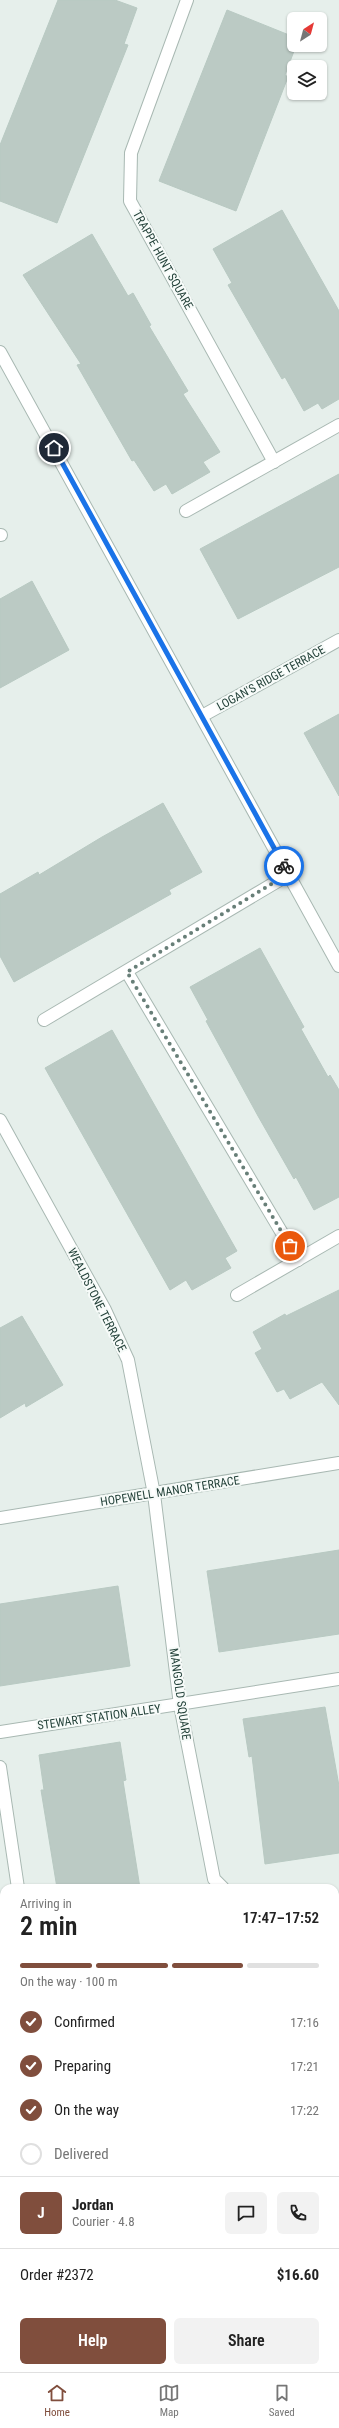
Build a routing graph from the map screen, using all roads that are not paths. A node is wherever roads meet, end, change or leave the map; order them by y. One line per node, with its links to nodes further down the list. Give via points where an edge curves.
1 (188, 0): 4 (street, TRAPPE HUNT SQUARE, via 131,153 130,200)
2 (0, 352): 7 (street)
3 (339, 425): 4 (street)
4 (274, 462): 5 (street)
5 (186, 511)
6 (339, 640): 7 (street, LOGAN'S RIDGE TERRACE)
7 (202, 716): 8 (street)
8 (288, 874): 9 (street); 10 (street)
9 (339, 966)
10 (127, 972): 11 (street); 14 (street)
11 (44, 1020)
12 (0, 1120): 17 (street, WEALDSTONE TERRACE, via 105,1310 128,1360)
13 (339, 1236): 14 (street)
14 (298, 1260): 15 (street)
15 (238, 1295)
16 (339, 1463): 17 (street, HOPEWELL MANOR TERRACE)
17 (154, 1494): 18 (street, HOPEWELL MANOR TERRACE); 20 (street, MANGOLD SQUARE)
18 (0, 1518)
19 (339, 1679): 20 (street, STEWART STATION ALLEY)
20 (180, 1705): 21 (street, STEWART STATION ALLEY); 24 (street, MANGOLD SQUARE, via 214,1879)
21 (0, 1732)
22 (0, 1767): 23 (street)
23 (17, 1884)
24 (219, 1884)

